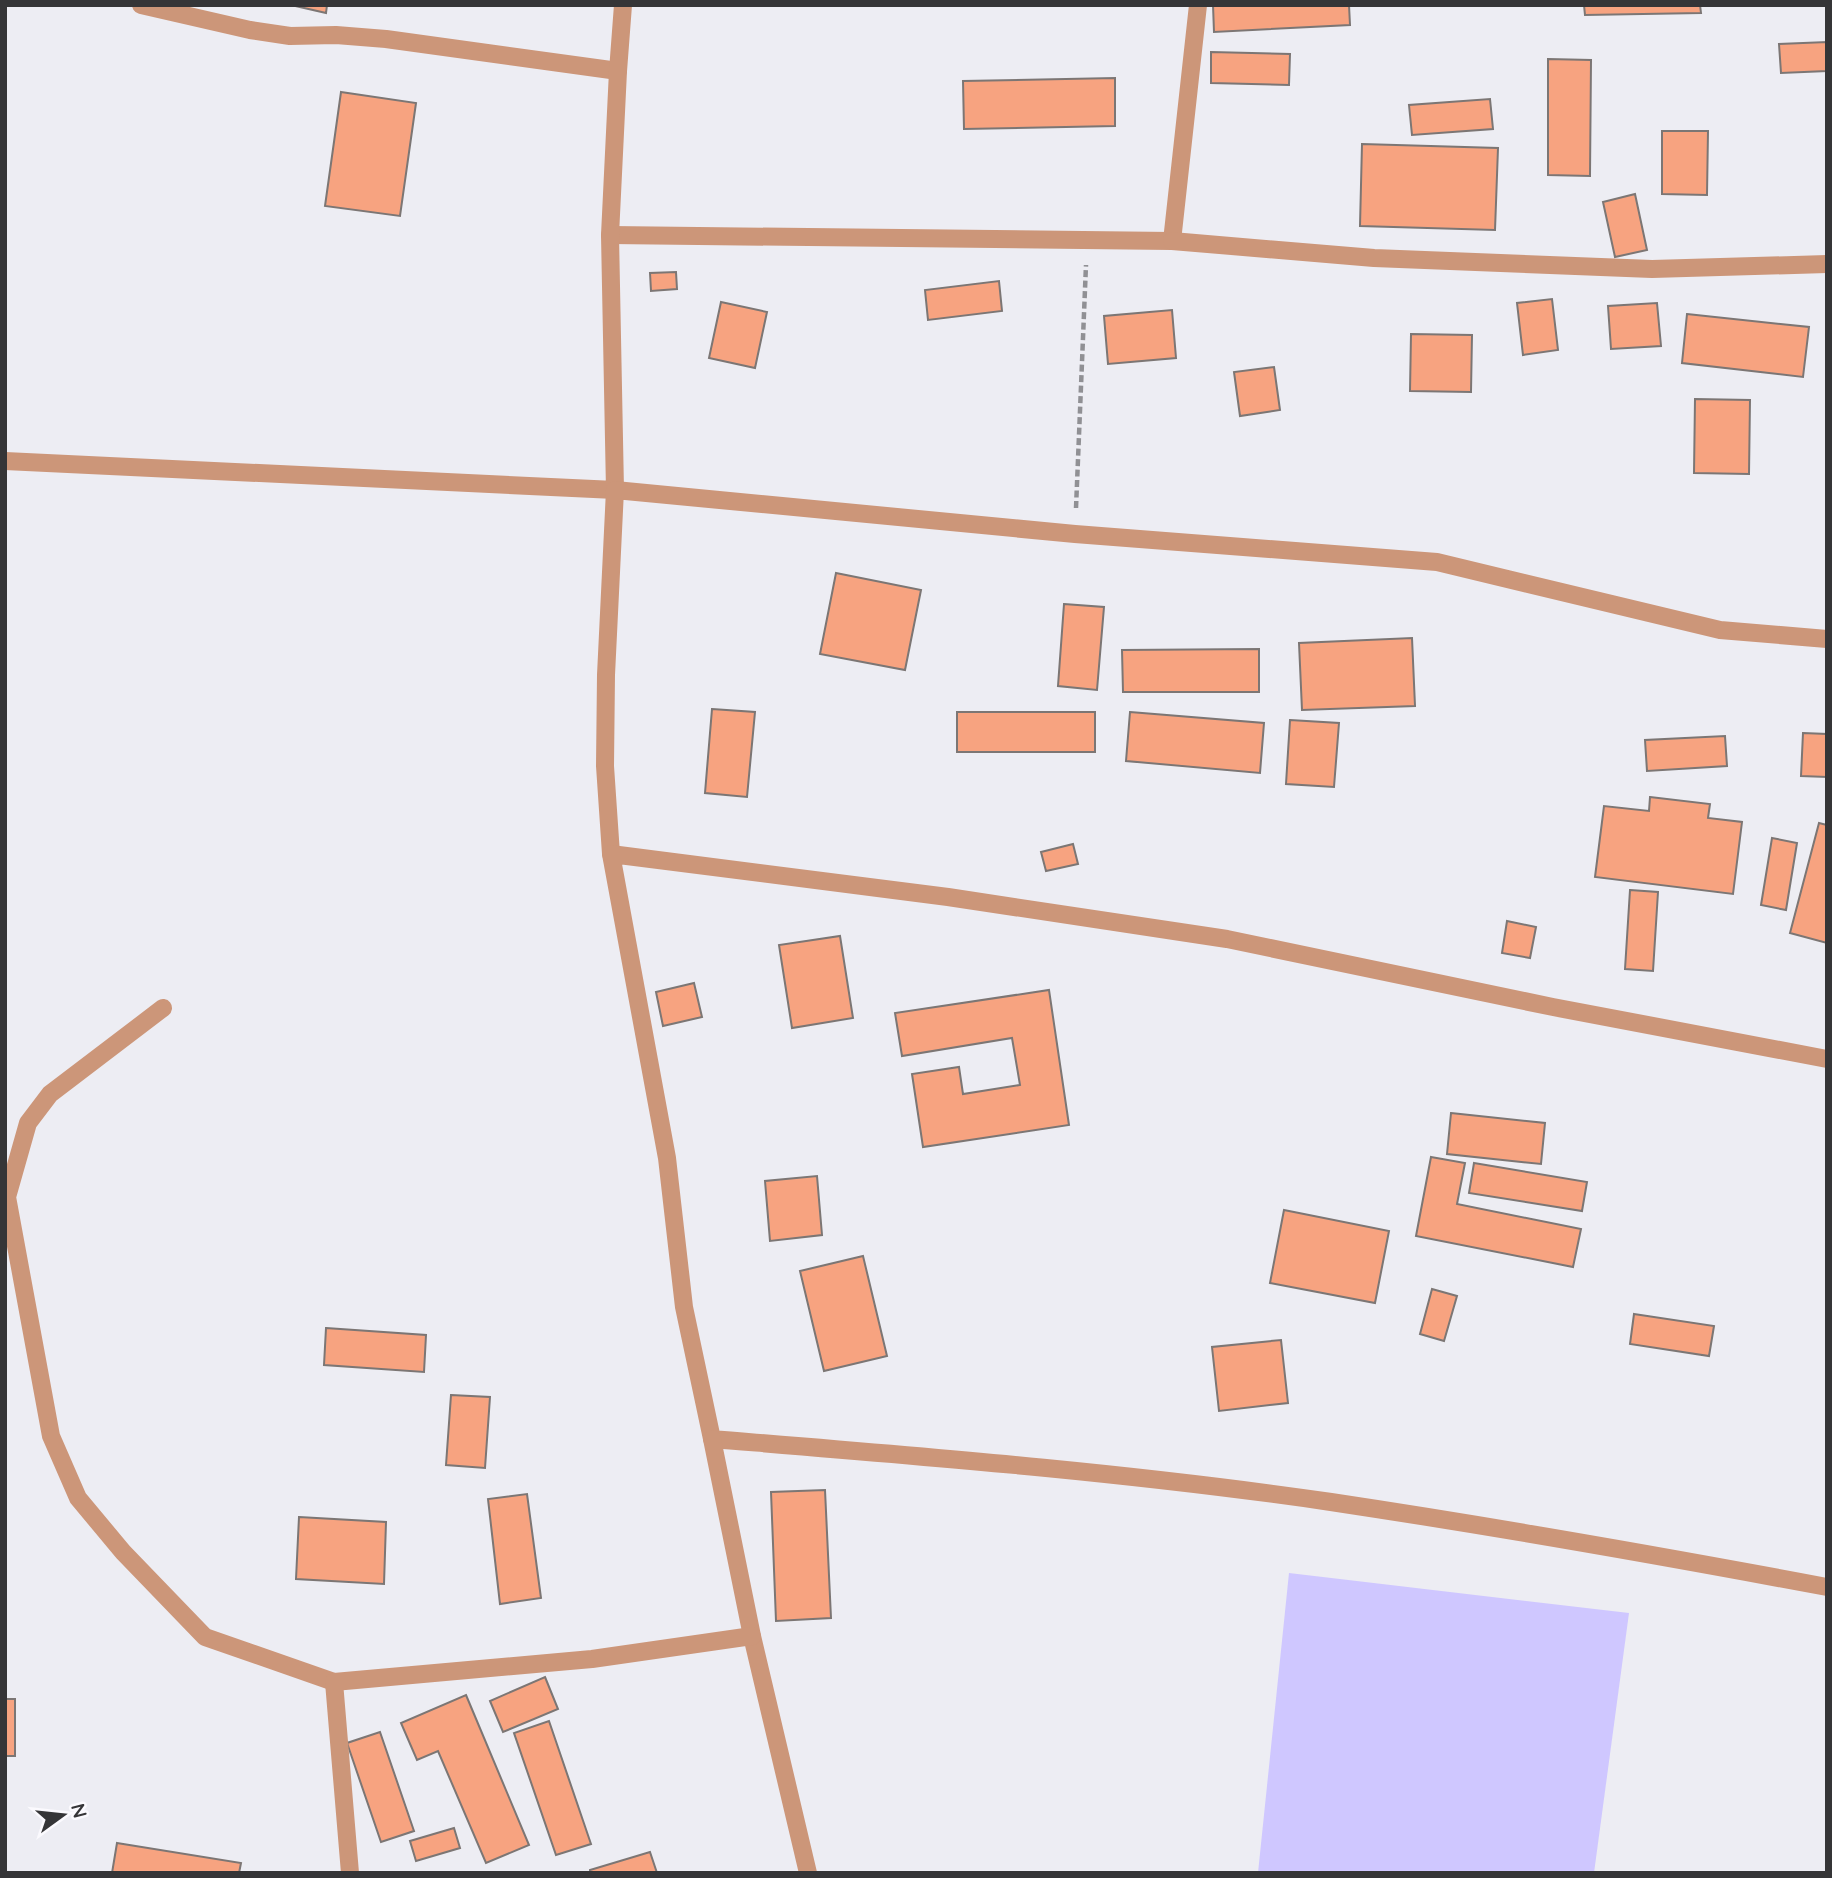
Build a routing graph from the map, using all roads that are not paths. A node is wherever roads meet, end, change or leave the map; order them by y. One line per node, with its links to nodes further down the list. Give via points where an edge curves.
1 (141, 5): 4 (street, via 290,36 386,39)
2 (623, 5): 4 (street)
3 (1198, 5): 6 (street)
4 (618, 71): 5 (street)
5 (610, 235): 6 (street); 9 (street)
6 (1172, 241): 7 (street, via 1374,258 1652,269)
7 (1827, 264)
8 (5, 461): 9 (street)
9 (615, 490): 10 (street, via 1075,534 1437,562 1720,630); 11 (street, via 605,766)
10 (1827, 639)
11 (611, 854): 13 (street, via 1227,939); 15 (street, via 667,1158 684,1307)
12 (163, 1008): 14 (street, via 50,1094 28,1124)
13 (1827, 1059)
14 (6, 1197): 18 (street, via 51,1436 78,1498 205,1637)
15 (712, 1439): 16 (street, via 1045,1467 1329,1502); 17 (street)
16 (1827, 1587)
17 (752, 1636): 18 (street, via 592,1659); 20 (street)
18 (334, 1682): 19 (street)
19 (350, 1873)
20 (808, 1873)

